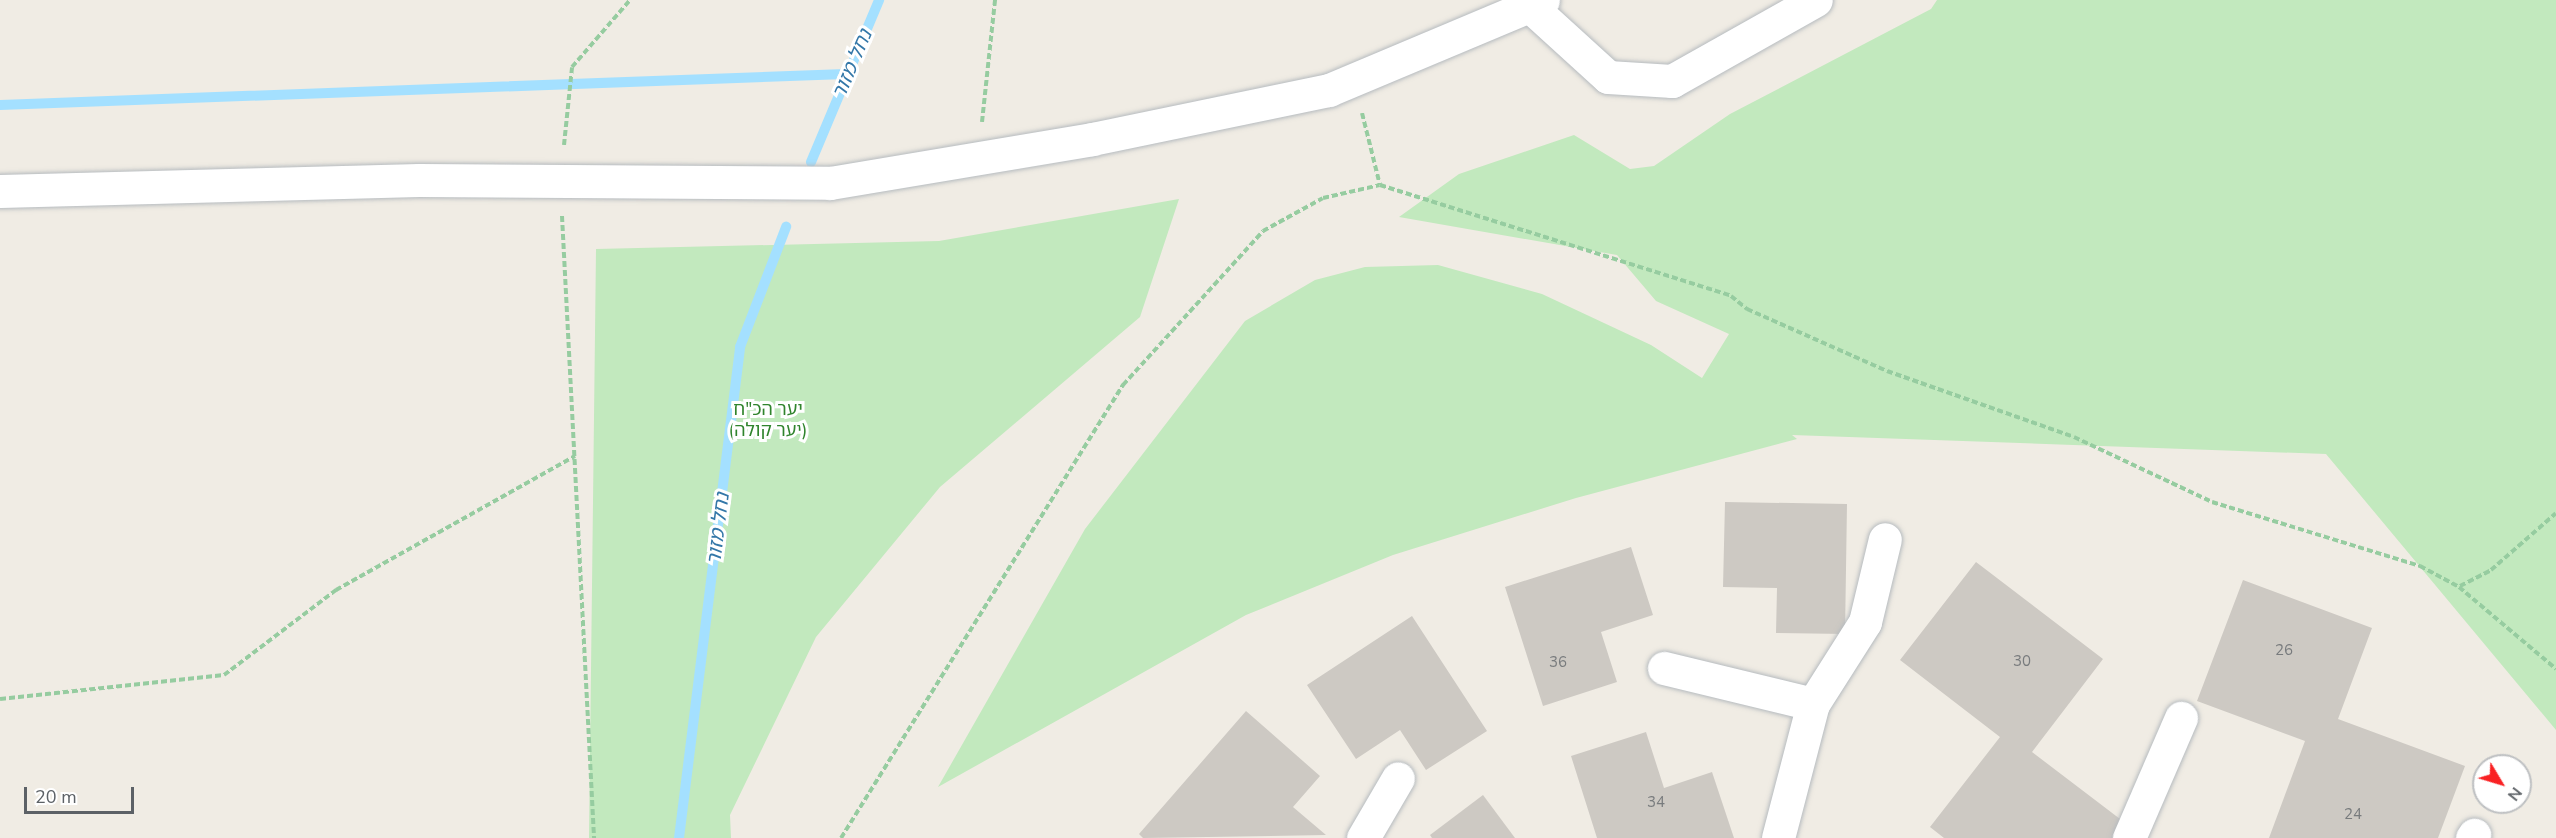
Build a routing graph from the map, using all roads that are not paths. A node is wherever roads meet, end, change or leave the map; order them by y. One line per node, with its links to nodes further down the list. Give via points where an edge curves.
1 (1816, 0): 2 (street, via 1672,81 1608,77)
2 (1537, 3): 3 (street, via 1329,90 830,183 419,180)
3 (0, 191)
4 (1885, 539): 6 (street, via 1865,622)
5 (1664, 668): 6 (street)
6 (1813, 704): 10 (street)
7 (2181, 718): 11 (street)
8 (1398, 778): 9 (street)
9 (1363, 838)
10 (1778, 838)
11 (2129, 838)

